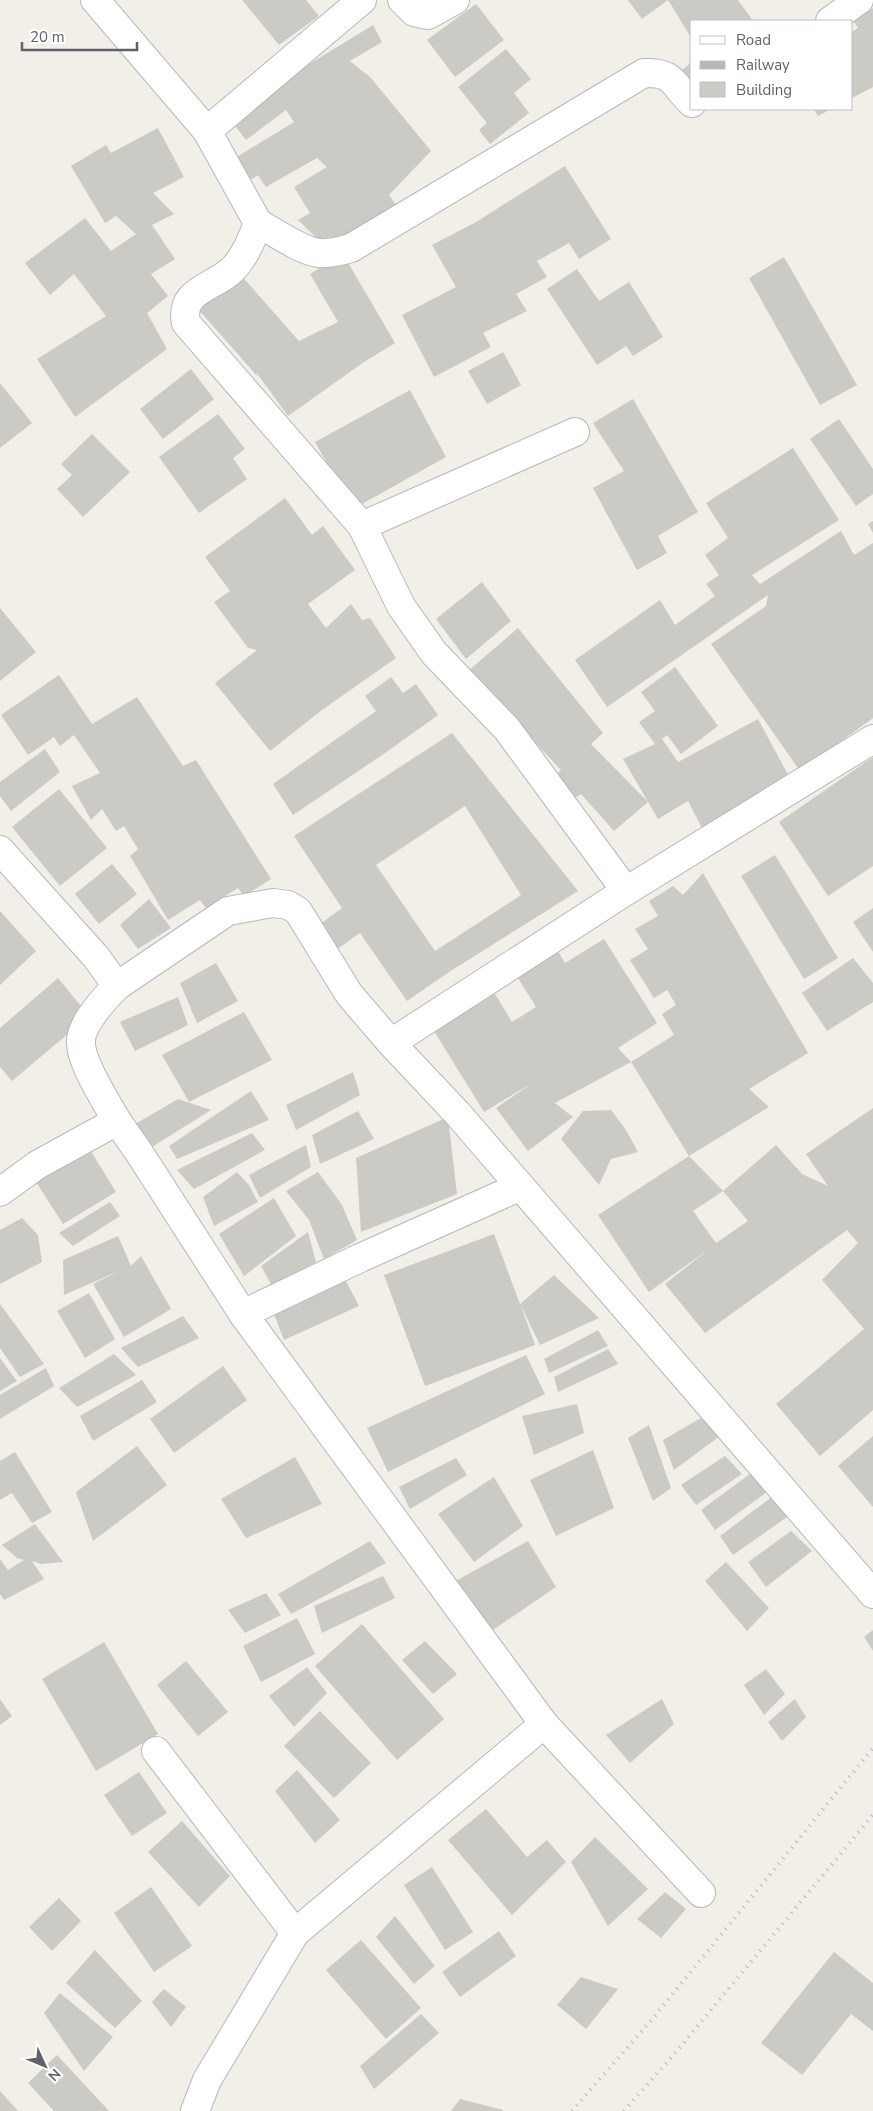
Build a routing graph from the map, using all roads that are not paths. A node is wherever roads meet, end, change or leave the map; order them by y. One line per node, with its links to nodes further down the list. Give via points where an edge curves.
1 (95, 0): 8 (street)
2 (362, 0): 8 (street)
3 (402, 0): 4 (street, via 414,12 428,15)
4 (455, 0)
5 (859, 0): 6 (street)
6 (831, 20)
7 (690, 101): 9 (street, via 668,76 644,73 351,248 338,252 319,253)
8 (207, 131): 9 (street)
9 (258, 223): 11 (street, via 244,254 232,270 191,296 184,313 186,323)
10 (575, 432): 11 (street)
11 (362, 526): 14 (street, via 401,606 434,653 507,729)
12 (873, 739): 14 (street)
13 (0, 850): 15 (street, via 96,957)
14 (626, 891): 16 (street)
15 (117, 986): 16 (street, via 228,911 273,903 288,905 298,912 349,994); 17 (street, via 96,1008 81,1039 82,1056)
16 (410, 1030): 18 (street, via 457,1113)
17 (117, 1121): 19 (street, via 37,1165); 20 (street)
18 (519, 1187): 20 (street); 21 (street)
19 (0, 1192)
20 (243, 1314): 22 (street)
21 (873, 1594)
22 (544, 1724): 24 (street); 25 (street)
23 (156, 1751): 25 (street)
24 (701, 1893)
25 (295, 1933): 26 (street, via 207,2080)
26 (195, 2111)

